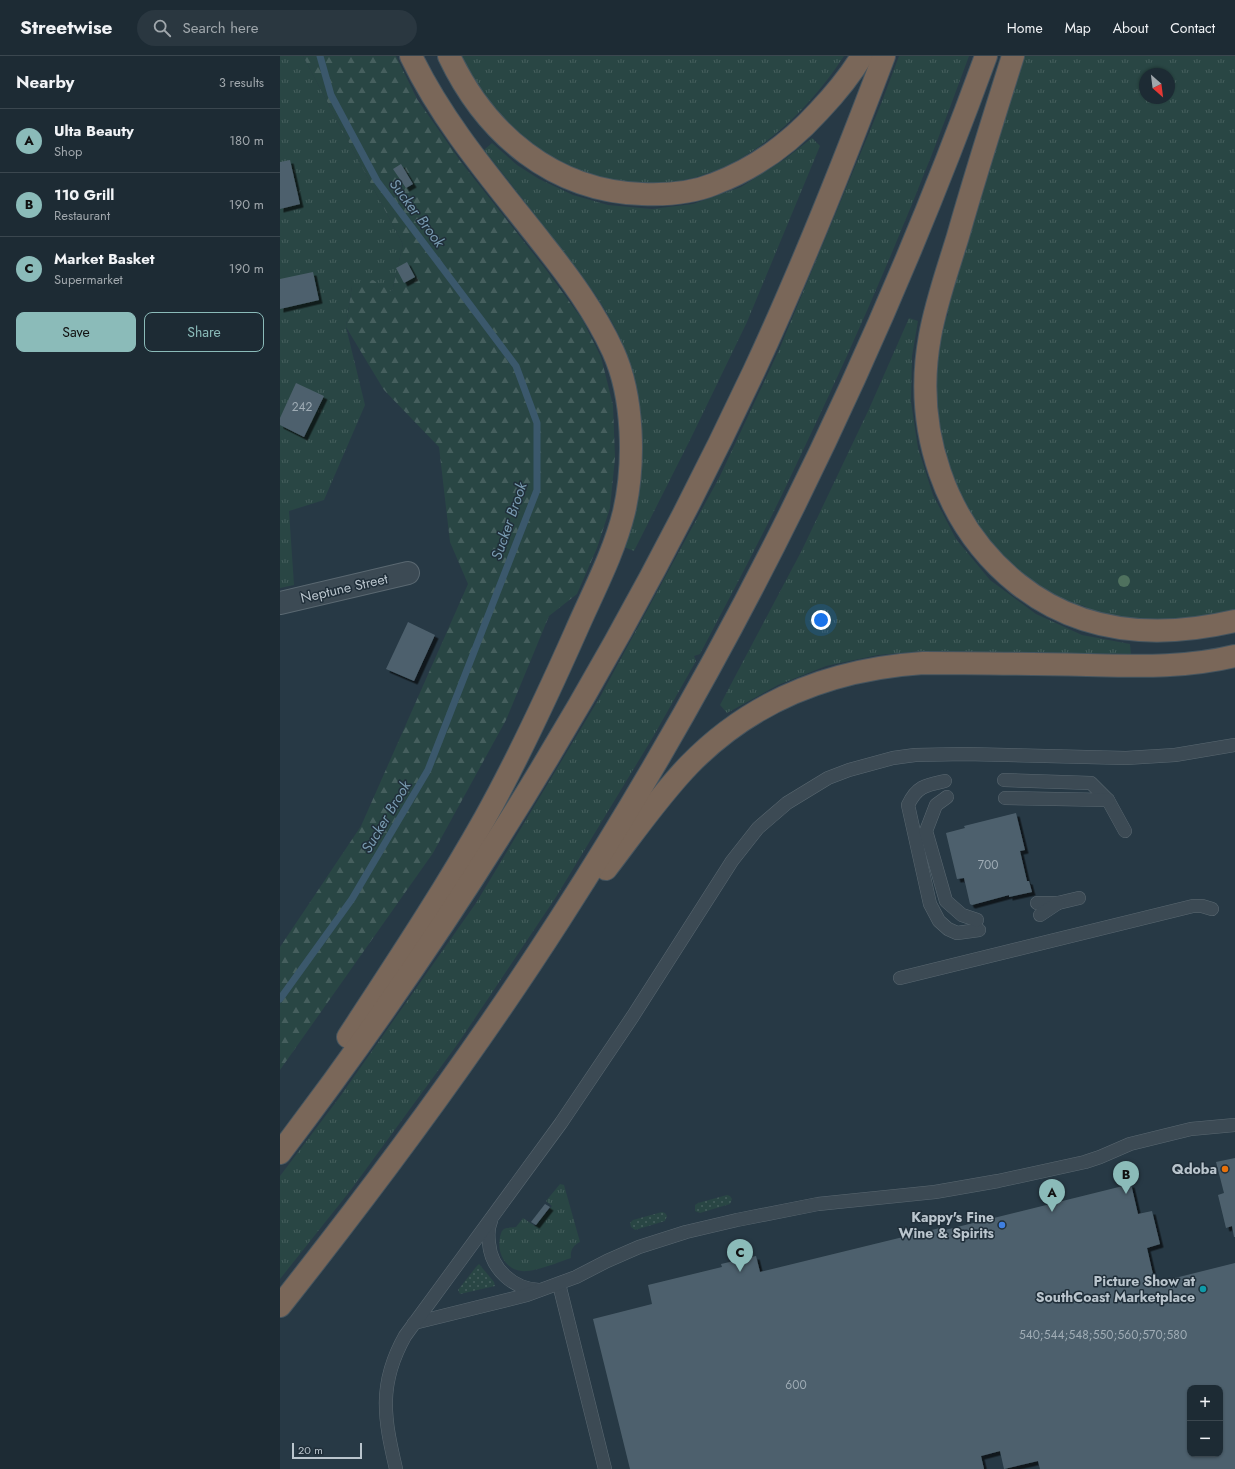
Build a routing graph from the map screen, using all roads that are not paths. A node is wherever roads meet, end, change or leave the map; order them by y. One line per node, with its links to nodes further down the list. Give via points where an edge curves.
1 (411, 56): 24 (highway, via 439,108 568,275 601,327 623,380 628,408 631,433 629,486 624,514 604,567 537,715 485,817 421,923)
2 (449, 56): 3 (highway, via 481,109 520,150 544,167 571,180 601,189 628,194 657,195 712,185 761,161 812,119)
3 (862, 56)
4 (884, 56): 25 (highway, via 822,215 753,371 634,608 552,751 462,897 369,1032)
5 (986, 56): 22 (highway, via 915,239 847,396 796,500 733,624 649,774)
6 (1013, 56): 9 (highway, via 939,297 930,338 925,386 926,408 932,447 941,478 967,529 992,560 1023,588 1059,610 1096,624 1137,631 1192,629)
7 (408, 573): 8 (street, Neptune Street)
8 (280, 603)
9 (1235, 621)
10 (1235, 656): 22 (highway, via 1197,662 1126,666 950,663 897,665 845,675 770,704 728,730 674,782)
11 (1235, 745): 26 (lane, via 1176,755 1126,758 915,755 849,770 828,778 800,794 772,815 745,843 574,1105)
12 (1004, 780): 16 (lane, via 1091,783)
13 (945, 781): 14 (lane, via 926,785 914,794 908,805 930,904 939,921 957,933 978,925 946,901 926,831 936,804)
14 (947, 797)
15 (1005, 798): 16 (lane)
16 (1108, 800): 17 (lane)
17 (1125, 831)
18 (1079, 898): 19 (lane)
19 (1038, 909)
20 (1212, 909): 21 (lane, via 1193,906)
21 (900, 978)
22 (513, 990): 29 (highway, via 416,1128)
23 (1235, 1125): 27 (lane, via 1191,1129 1130,1144 1085,1162 998,1181 935,1192 825,1203 744,1218 639,1246)
24 (280, 1143)
25 (280, 1153)
26 (492, 1218): 28 (lane, via 488,1231 489,1249 498,1270 527,1289); 30 (lane)
27 (559, 1284): 28 (lane); 32 (lane)
28 (543, 1290): 30 (lane)
29 (280, 1306)
30 (414, 1323): 31 (lane, via 391,1363 385,1394 386,1424)
31 (396, 1469)
32 (605, 1469)

